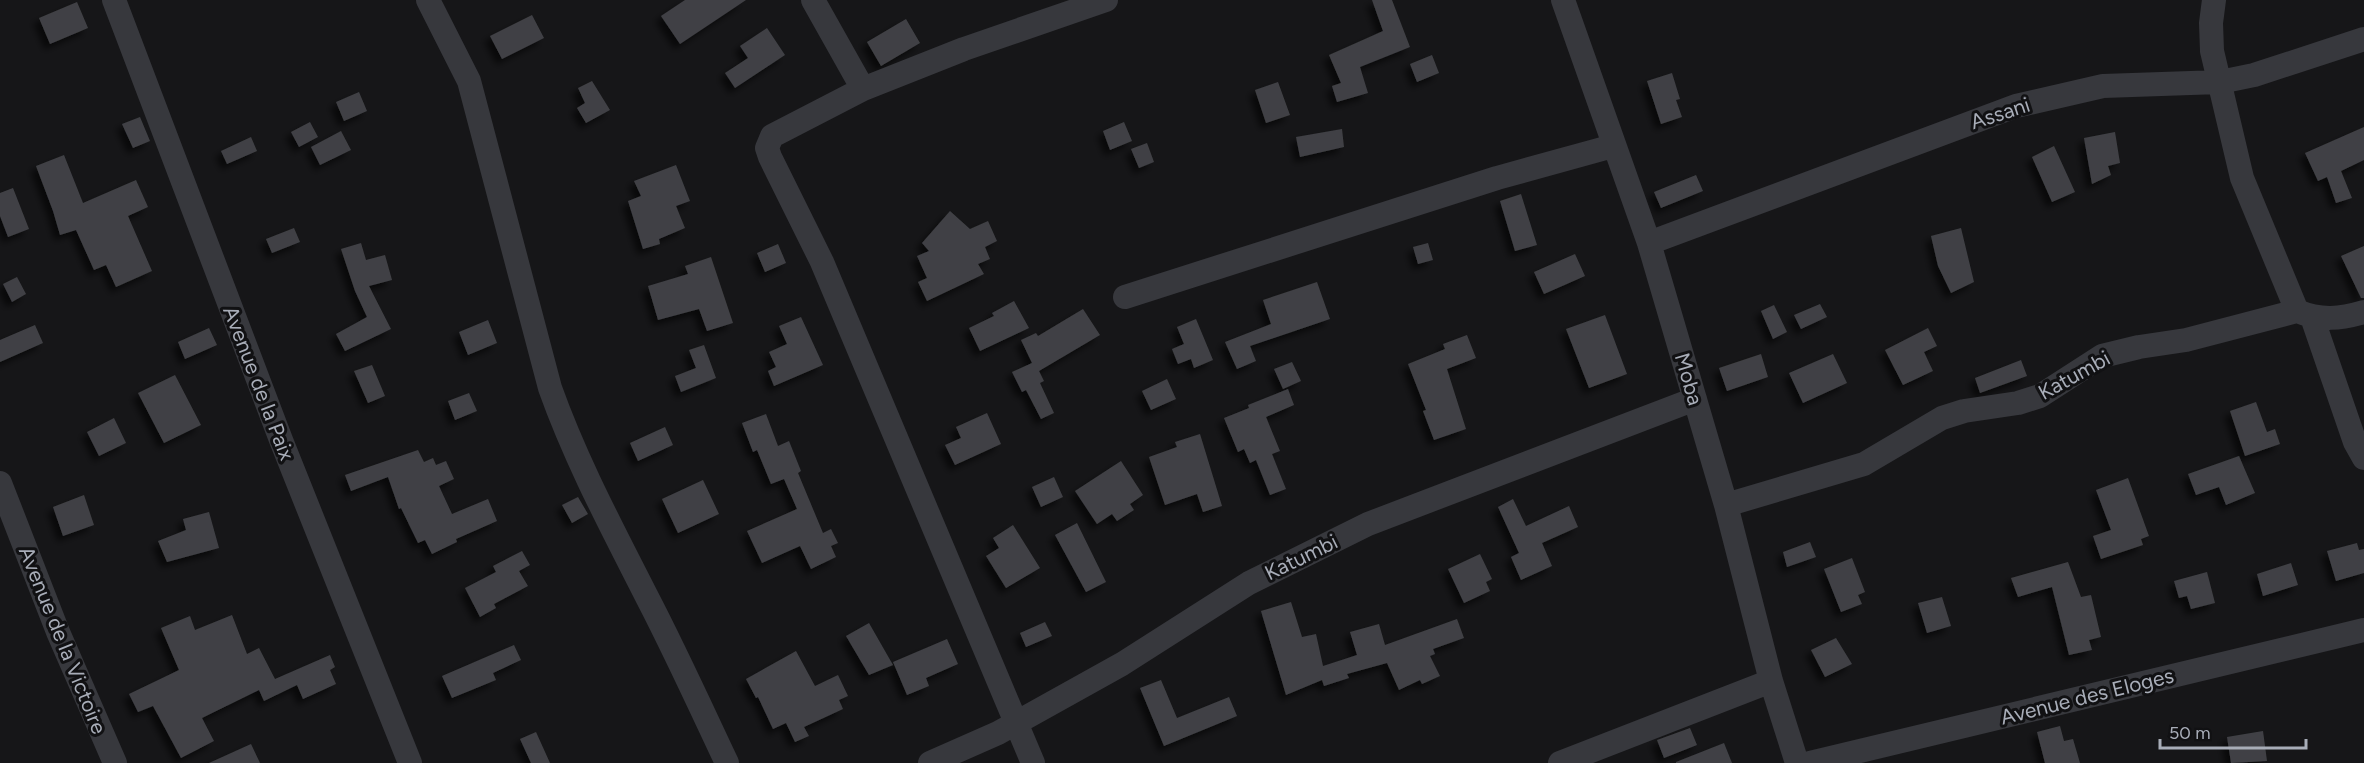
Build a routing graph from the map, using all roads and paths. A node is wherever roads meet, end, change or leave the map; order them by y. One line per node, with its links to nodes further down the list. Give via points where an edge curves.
1 (114, 0): 23 (street, Avenue de la Paix, via 281,441)
2 (428, 0): 24 (street, via 469,81 558,410 591,486)
3 (813, 0): 9 (street)
4 (1106, 0): 9 (street)
5 (1563, 0): 10 (street, Moba)
6 (2214, 0): 8 (street, via 2212,51)
7 (2364, 39): 8 (street, Assani, via 2254,75)
8 (2220, 82): 11 (street, Assani, via 2103,86 2016,106); 14 (street, via 2242,178)
9 (863, 89): 21 (street, via 772,136 767,148 822,262)
10 (1613, 146): 11 (street, Moba); 12 (street, via 1497,178)
11 (1649, 243): 15 (street, Moba)
12 (1125, 297)
13 (2364, 312): 14 (street, Katumbi, via 2331,319)
14 (2305, 314): 16 (street); 18 (street, Katumbi, via 2102,356 2040,396 1942,418 1864,464)
15 (1695, 399): 18 (street, Moba); 21 (street, Katumbi, via 1368,524 1249,583 1122,664)
16 (2364, 458)
17 (0, 483): 22 (street, Avenue de la Victoire)
18 (1726, 505): 20 (street, Moba)
19 (2364, 630): 29 (street, Avenue des Eloges)
20 (1771, 681): 27 (street); 28 (street, Moba)
21 (1015, 723): 25 (street, Katumbi); 26 (street)
22 (115, 763)
23 (410, 763)
24 (727, 763)
25 (930, 763)
26 (1033, 763)
27 (1560, 763)
28 (1797, 763)
29 (1810, 763)

